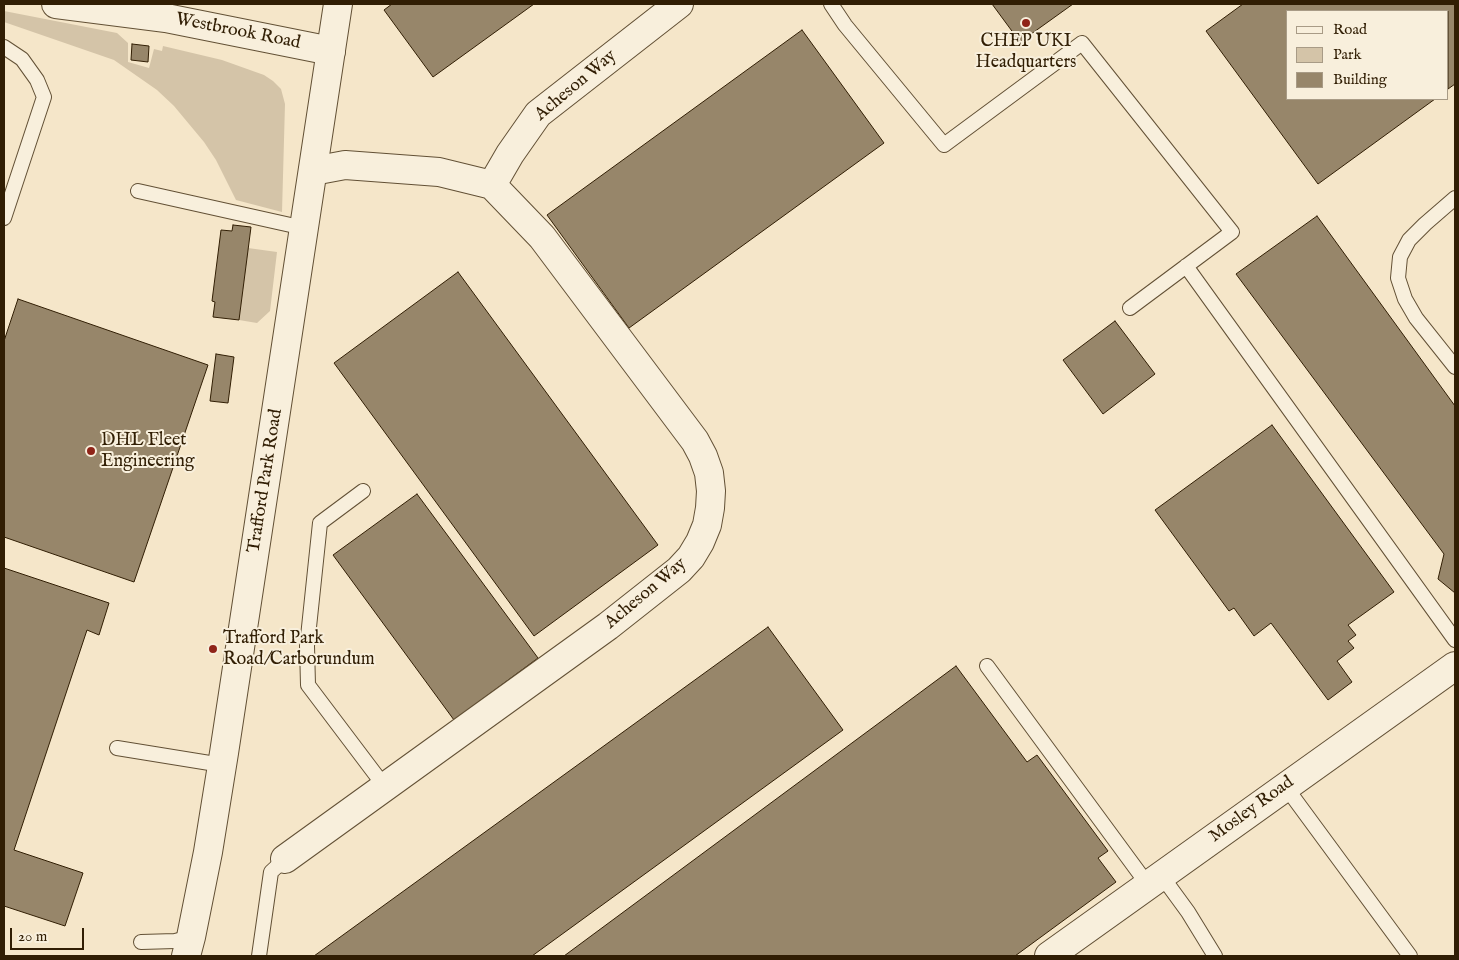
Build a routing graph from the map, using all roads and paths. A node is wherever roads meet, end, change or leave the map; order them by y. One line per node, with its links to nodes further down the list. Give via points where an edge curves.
1 (56, 4): 6 (street, Westbrook Road, via 166,18)
2 (338, 4): 6 (street, Trafford Park Road)
3 (679, 4): 8 (street, Acheson Way, via 538,114)
4 (831, 4): 13 (lane, via 944,145 1082,44 1232,232)
5 (4, 47): 11 (lane, via 22,59 44,97)
6 (331, 50): 7 (street, Trafford Park Road)
7 (313, 171): 8 (street, via 345,165 439,172); 12 (street, Trafford Park Road)
8 (492, 185): 23 (street, Acheson Way, via 542,237 695,441 708,473 710,508 700,542 679,570 608,626)
9 (138, 191): 12 (lane)
10 (1455, 198): 15 (lane, via 1409,240 1400,257 1398,278 1416,318)
11 (4, 218)
12 (304, 228): 21 (street, Trafford Park Road)
13 (1186, 266): 14 (lane); 17 (lane)
14 (1130, 308)
15 (1455, 367)
16 (363, 491): 23 (lane, via 320,523 307,646 308,684)
17 (1455, 640)
18 (987, 666): 25 (lane)
19 (1455, 666): 22 (street, Mosley Road)
20 (117, 748): 21 (lane)
21 (222, 765): 27 (street, Trafford Park Road)
22 (1285, 786): 25 (street, Mosley Road); 31 (lane)
23 (386, 787): 24 (street, Acheson Way)
24 (285, 859): 28 (lane, via 271,872)
25 (1155, 880): 29 (street, Mosley Road); 30 (lane, via 1188,912)
26 (141, 942): 27 (lane, via 175,941)
27 (188, 946)
28 (259, 956)
29 (1049, 956)
30 (1214, 956)
31 (1410, 956)

